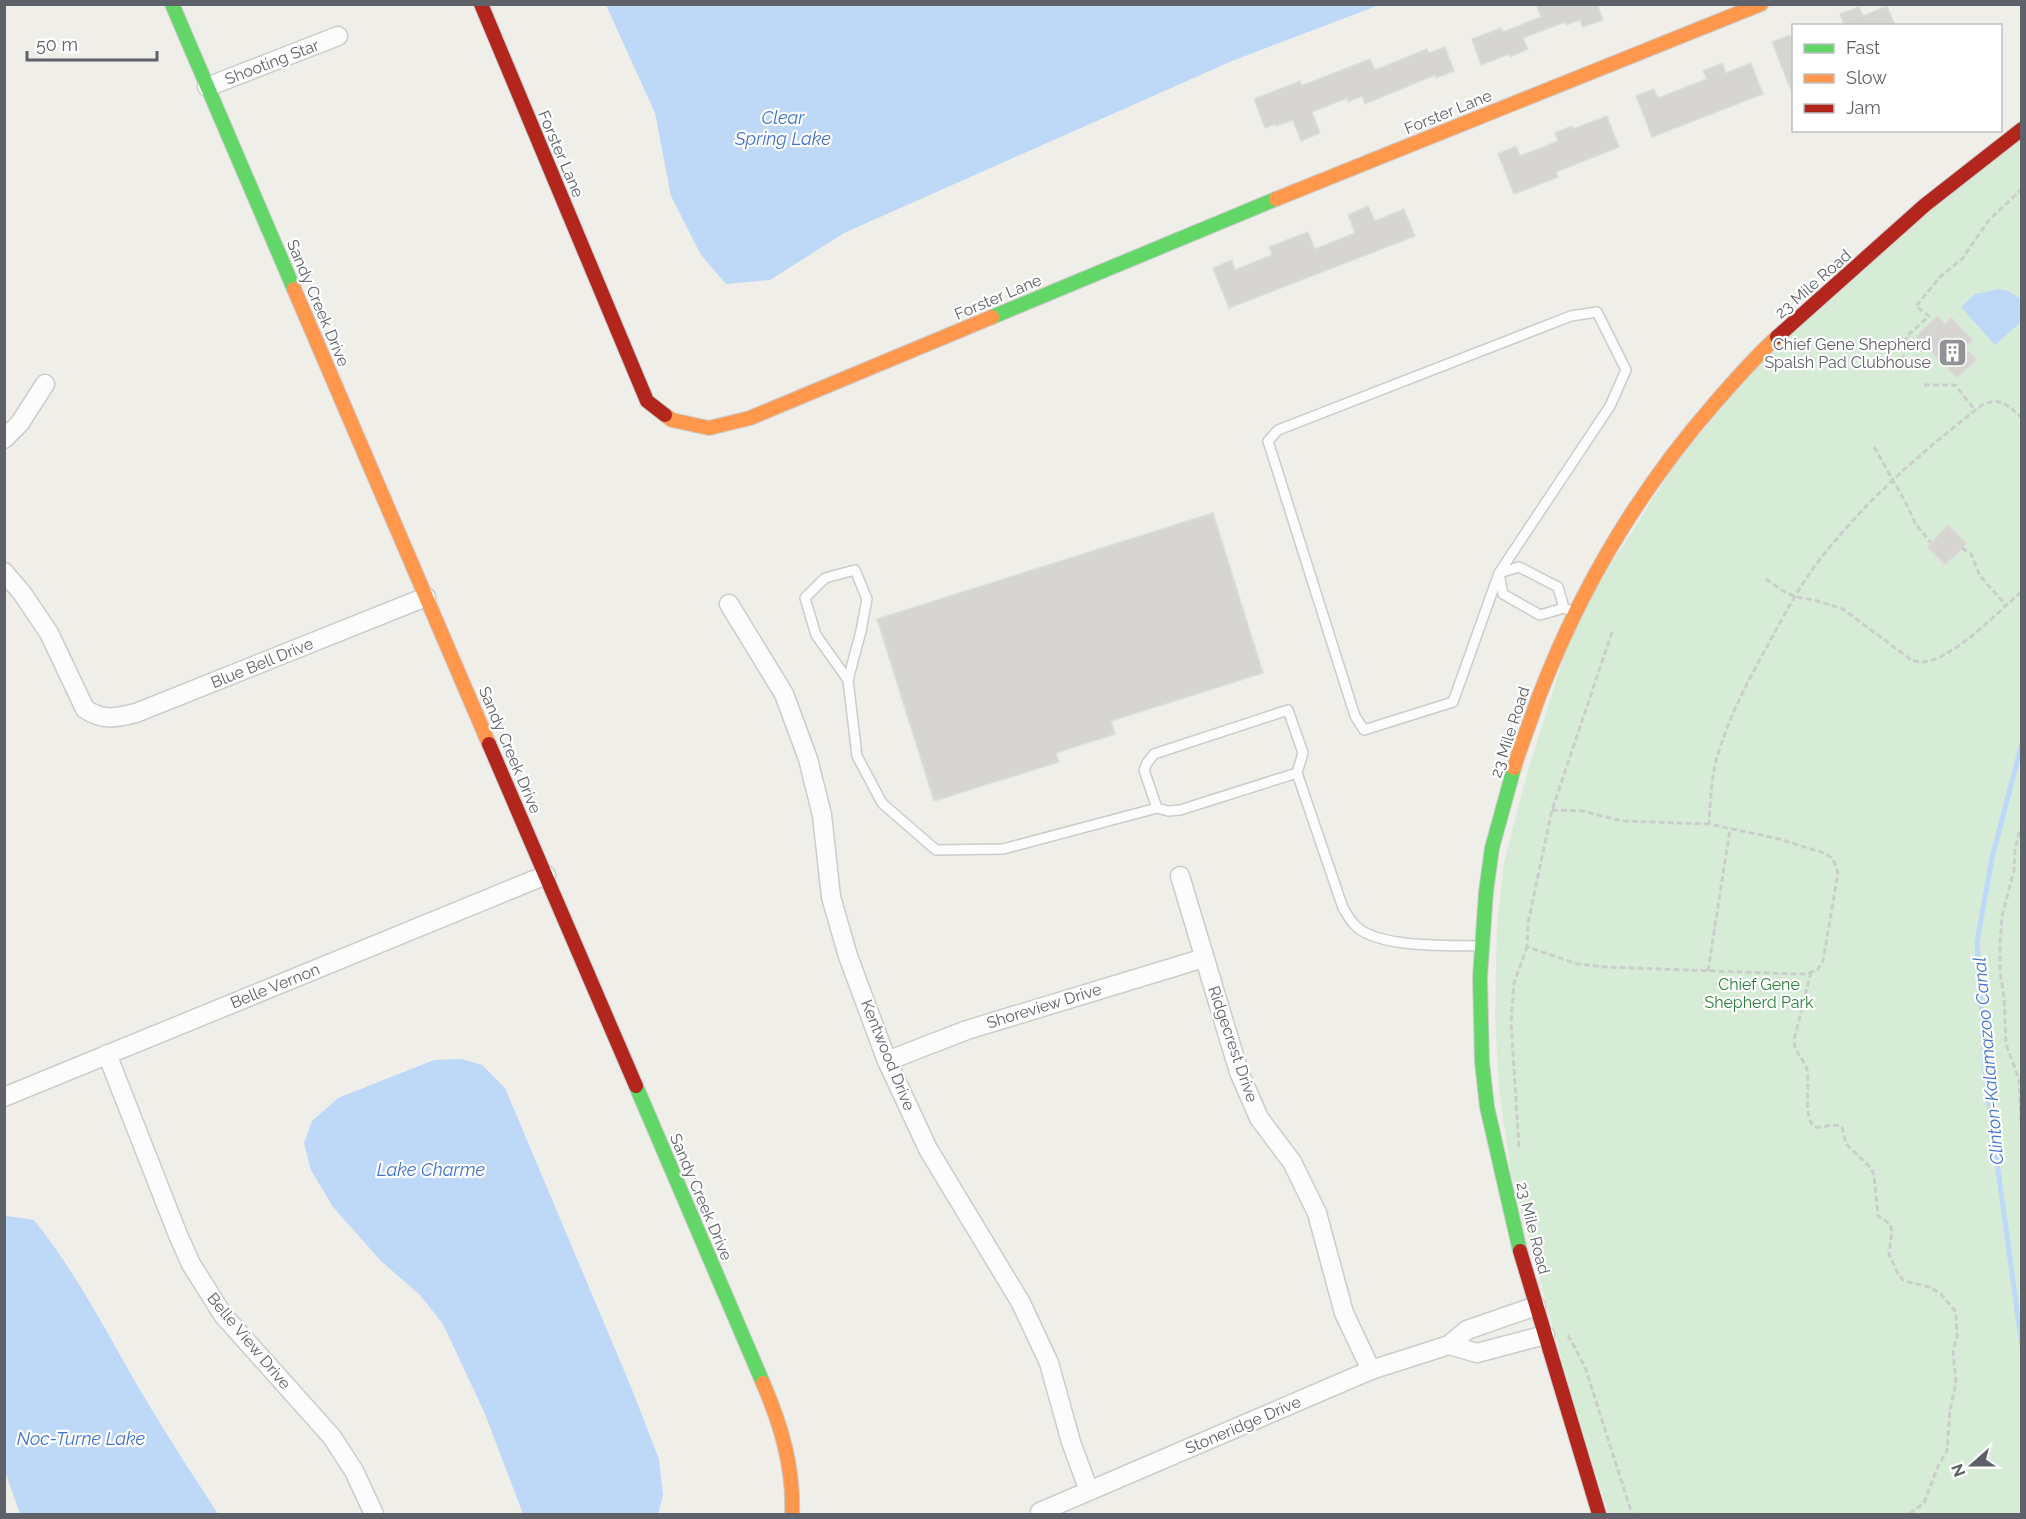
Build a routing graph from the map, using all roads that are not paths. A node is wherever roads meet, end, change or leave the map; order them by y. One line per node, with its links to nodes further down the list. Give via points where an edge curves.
1 (172, 4): 5 (street, Sandy Creek Drive)
2 (481, 4): 3 (street, Forster Lane, via 647,401 672,420 709,428 750,418 1216,223)
3 (1761, 4)
4 (338, 36): 5 (street, Shooting Star)
5 (207, 87): 11 (street, Sandy Creek Drive)
6 (2022, 129): 13 (street, 23 Mile Road, via 1925,205 1754,358 1660,470)
7 (45, 384): 8 (street, via 20,423)
8 (4, 439)
9 (4, 572): 11 (street, Blue Bell Drive, via 40,617 85,709 95,716 114,718 136,713)
10 (1499, 573): 10 (lane, via 1453,702 1364,730 1355,716 1268,441 1278,430 1571,316 1597,312 1626,370 1610,406); 13 (lane, via 1519,567 1537,575 1558,587); 13 (lane, via 1503,594 1540,615)
11 (426, 597): 17 (street, Sandy Creek Drive)
12 (729, 604): 22 (street, Kentwood Drive, via 784,694 808,759 822,815 831,897)
13 (1570, 610): 19 (street, 23 Mile Road, via 1519,750 1492,848)
14 (848, 680): 14 (lane, via 867,599 855,570 825,578 805,598 816,635); 16 (lane, via 857,756 882,803 936,850 1003,849)
15 (1297, 773): 16 (lane, via 1180,810); 16 (lane, via 1303,753 1288,710 1154,754 1144,770); 19 (lane, via 1343,908 1354,925 1383,941)
16 (1157, 808)
17 (546, 875): 21 (street, Belle Vernon); 31 (street, Sandy Creek Drive, via 774,1410 791,1469)
18 (1180, 876): 20 (street, Ridgecrest Drive)
19 (1482, 946): 24 (street, 23 Mile Road, via 1482,1062 1487,1107)
20 (1204, 958): 22 (street, Shoreview Drive, via 967,1030); 27 (street, Ridgecrest Drive, via 1239,1072 1259,1118 1292,1162 1317,1213 1344,1313)
21 (107, 1054): 23 (street, Belle Vernon); 30 (street, Belle View Drive, via 191,1264 223,1315 332,1437 354,1471)
22 (887, 1061): 28 (street, Kentwood Drive, via 928,1149 1021,1303 1049,1363)
23 (4, 1097)
24 (1536, 1306): 25 (street, 23 Mile Road); 26 (street, Stoneridge Drive, via 1467,1330)
25 (1545, 1335): 26 (street, via 1477,1353); 32 (street, 23 Mile Road)
26 (1449, 1345): 27 (street, Stoneridge Drive)
27 (1371, 1370): 28 (street, Stoneridge Drive)
28 (1089, 1491): 29 (street, Stoneridge Drive)
29 (1040, 1512)
30 (374, 1515)
31 (792, 1515)
32 (1599, 1515)

